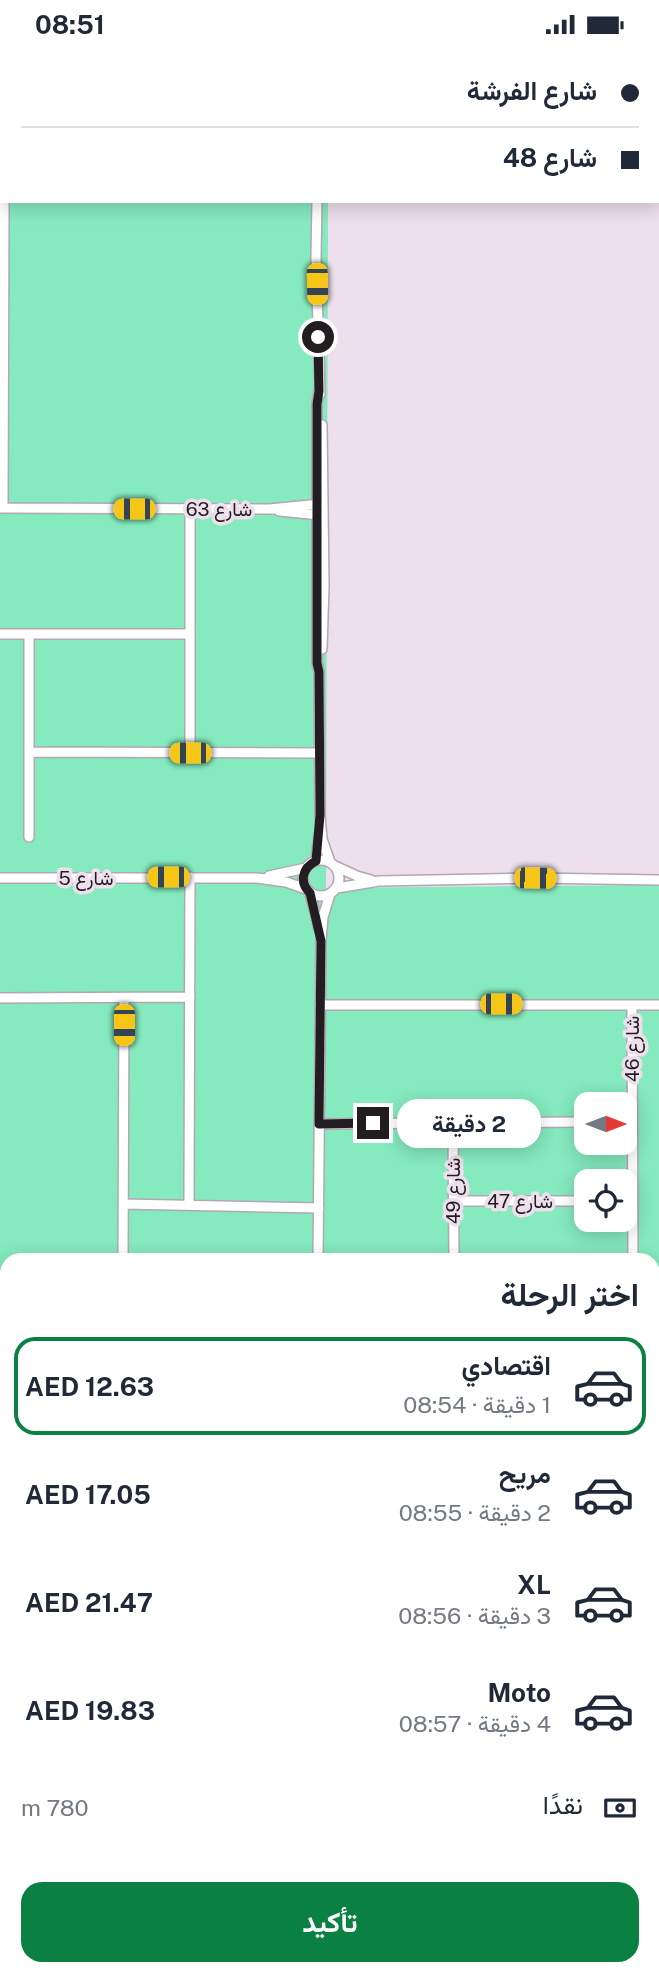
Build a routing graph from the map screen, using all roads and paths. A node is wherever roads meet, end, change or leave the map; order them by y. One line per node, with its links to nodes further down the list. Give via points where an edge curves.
1 (4, 203): 4 (street)
2 (317, 203): 3 (street)
3 (320, 504): 6 (street, شارع 63); 7 (street)
4 (2, 508): 5 (street, شارع 63)
5 (190, 508): 6 (street, شارع 63); 10 (street)
6 (270, 509): 7 (street, شارع 63)
7 (320, 515): 13 (street, via 324,585)
8 (29, 633): 9 (street); 10 (street); 11 (street)
9 (0, 634)
10 (190, 634): 12 (street)
11 (29, 753): 12 (street); 15 (street)
12 (190, 753): 13 (street)
13 (318, 753): 14 (street)
14 (320, 815): 16 (street); 17 (street)
15 (29, 837)
16 (316, 861): 17 (street); 18 (street)
17 (332, 864): 23 (street); 25 (street, via 340,877)
18 (306, 868): 21 (street, شارع 5); 24 (street, via 303,878)
19 (190, 877): 20 (street, شارع 5); 21 (street, شارع 5); 27 (street)
20 (0, 878)
21 (257, 878): 24 (street, شارع 5)
22 (659, 880): 23 (street)
23 (379, 881): 25 (street)
24 (308, 891): 25 (street, via 320,897); 26 (street)
25 (334, 891): 26 (street, via 323,917)
26 (321, 941): 30 (street)
27 (190, 997): 29 (street); 40 (street)
28 (0, 998): 29 (street)
29 (124, 998): 39 (street)
30 (320, 1005): 31 (street); 36 (street)
31 (632, 1005): 32 (street); 33 (street, شارع 46)
32 (659, 1005)
33 (630, 1092)
34 (453, 1121): 35 (street); 36 (street); 37 (street, شارع 49)
35 (574, 1122)
36 (319, 1124): 41 (street)
37 (453, 1201): 38 (street, شارع 47); 45 (street, شارع 49)
38 (574, 1201)
39 (124, 1204): 40 (street); 43 (street)
40 (189, 1204): 41 (street)
41 (319, 1208): 44 (street)
42 (631, 1232): 46 (street, شارع 46)
43 (123, 1253)
44 (319, 1253)
45 (454, 1253)
46 (633, 1253)

